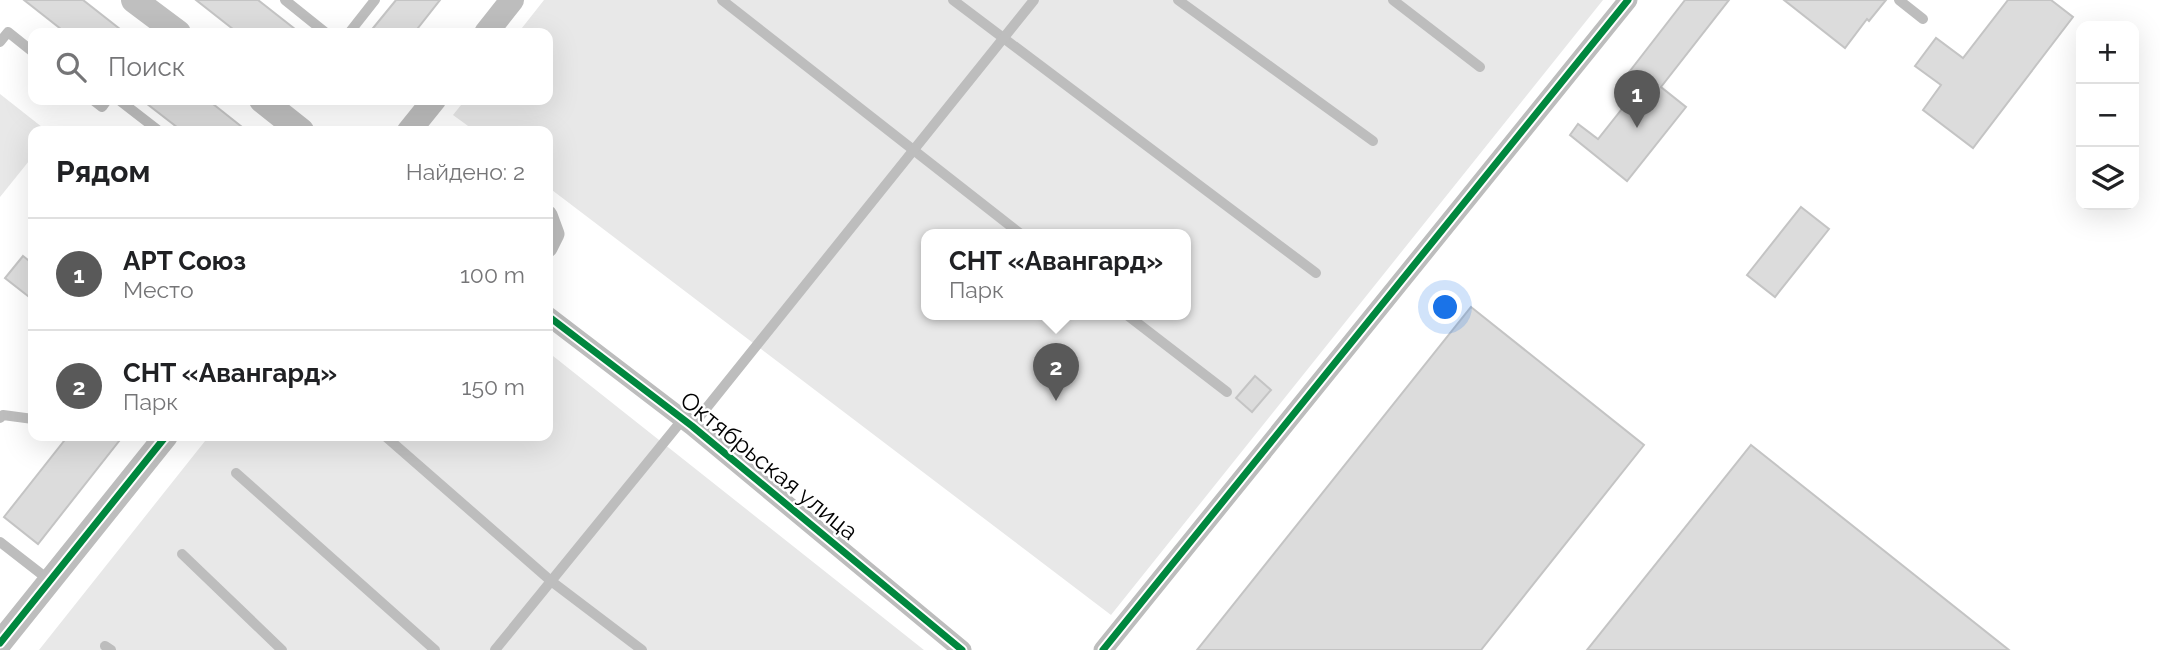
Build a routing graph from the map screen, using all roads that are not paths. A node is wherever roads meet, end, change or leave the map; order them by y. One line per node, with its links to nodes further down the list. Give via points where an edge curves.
1 (285, 0): 12 (lane)
2 (375, 0): 13 (lane)
3 (512, 0): 14 (street)
4 (722, 0): 26 (lane)
5 (953, 0): 15 (lane)
6 (1034, 0): 15 (lane)
7 (1178, 0): 25 (lane)
8 (1392, 0): 18 (lane)
9 (1628, 0): 48 (street)
10 (1899, 0): 11 (lane)
11 (1923, 19)
12 (321, 28)
13 (353, 28)
14 (490, 28)
15 (1003, 38): 26 (lane); 28 (lane)
16 (0, 43): 17 (lane, via 8,32)
17 (28, 48)
18 (1480, 67)
19 (125, 105): 22 (lane)
20 (268, 105): 23 (main road)
21 (430, 105): 24 (street)
22 (153, 126)
23 (295, 126)
24 (413, 126)
25 (1373, 141)
26 (912, 151): 27 (lane); 34 (lane)
27 (1014, 229)
28 (1316, 273)
29 (553, 320): 34 (street, Октябрьская улица)
30 (1133, 320): 31 (lane)
31 (1227, 392)
32 (0, 418): 33 (lane)
33 (28, 418)
34 (687, 423): 41 (lane); 47 (street, Октябрьская улица)
35 (162, 441): 40 (street)
36 (390, 441): 41 (lane)
37 (236, 473): 44 (lane)
38 (0, 542): 40 (lane)
39 (182, 554): 43 (lane)
40 (50, 581): 42 (street)
41 (551, 581): 45 (lane); 46 (lane)
42 (0, 643)
43 (282, 650)
44 (435, 650)
45 (495, 650)
46 (642, 650)
47 (962, 650)
48 (1103, 650)

